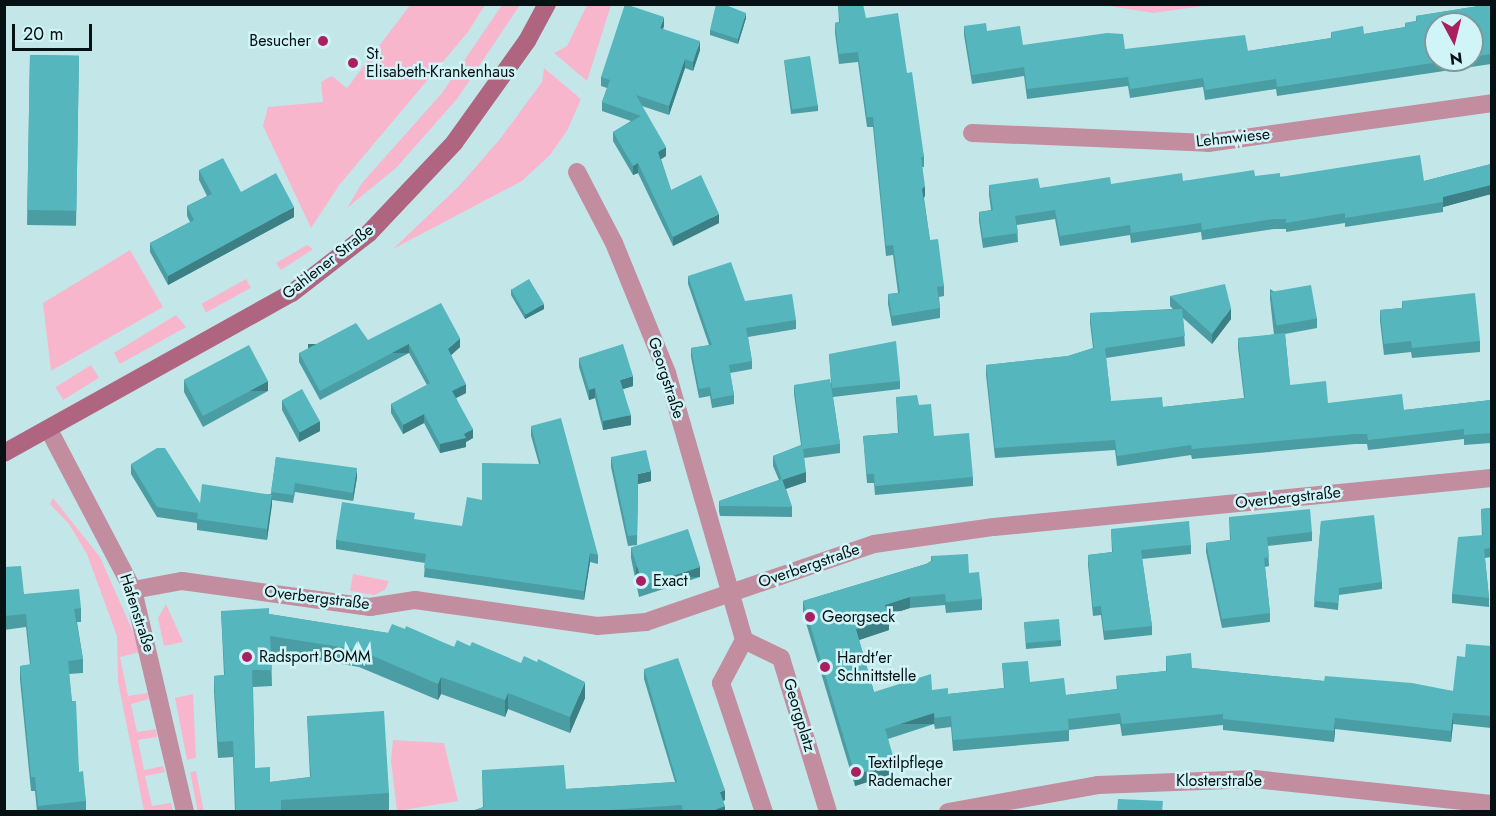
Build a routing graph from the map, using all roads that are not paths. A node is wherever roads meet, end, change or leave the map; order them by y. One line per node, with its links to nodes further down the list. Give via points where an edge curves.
1 (547, 4): 5 (main road, Gahlener Straße, via 527,41 454,143 369,233 292,292)
2 (1491, 103): 3 (street, Lehmwiese, via 1208,143)
3 (972, 133)
4 (577, 172): 9 (street, Georgstraße, via 614,243 667,373)
5 (49, 430): 6 (main road, Gahlener Straße); 8 (street, Hafenstraße)
6 (4, 453)
7 (1491, 478): 9 (street, Overbergstraße, via 994,527 874,544)
8 (133, 590): 9 (street, Overbergstraße, via 182,581 370,607 415,600 597,626 646,622); 12 (street, Hafenstraße)
9 (731, 593): 10 (street)
10 (744, 640): 13 (street, via 721,683); 14 (street, Georgplatz, via 781,658)
11 (1491, 804): 15 (street, Klosterstraße, via 1254,779 1098,786)
12 (185, 812)
13 (764, 812)
14 (828, 812)
15 (948, 812)

